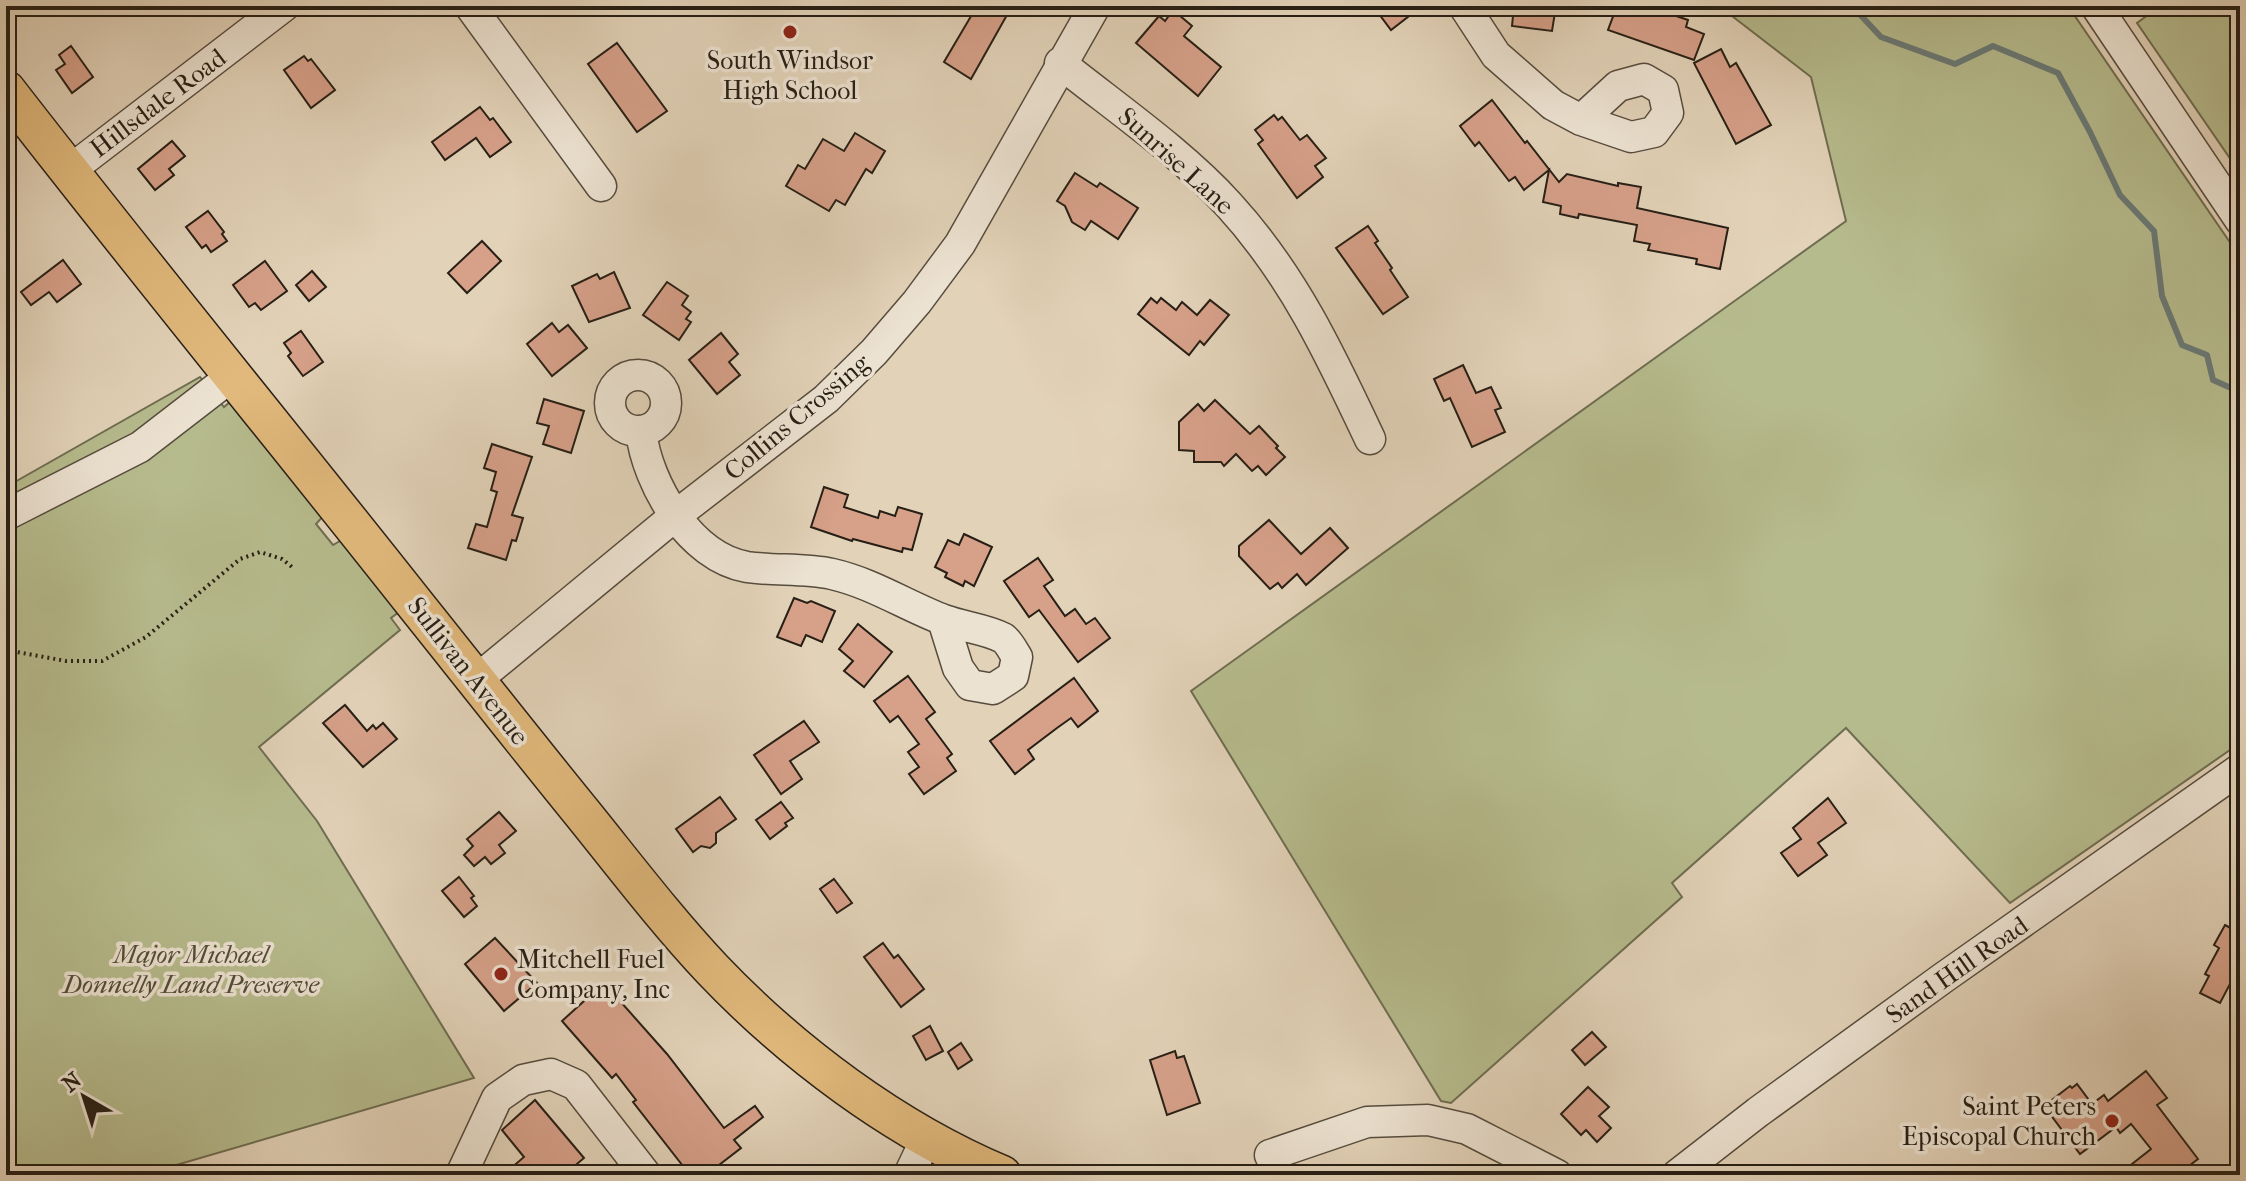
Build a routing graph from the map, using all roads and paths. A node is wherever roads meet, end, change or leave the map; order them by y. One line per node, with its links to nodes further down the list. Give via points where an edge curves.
1 (284, 6): 9 (street, Hillsdale Road)
2 (470, 6): 10 (street)
3 (1095, 6): 6 (street, Collins Crossing)
4 (1464, 6): 8 (street, via 1496,55 1553,105)
5 (2096, 6): 11 (street)
6 (1060, 63): 14 (street, Sunrise Lane, via 1228,204 1280,268 1318,329); 16 (street, Collins Crossing, via 960,244 917,302 826,399)
7 (6, 90): 9 (main road, Sullivan Avenue)
8 (1581, 120)
9 (69, 171): 12 (main road, Sullivan Avenue)
10 (601, 186)
11 (2240, 220)
12 (232, 376): 15 (street, via 140,447); 20 (main road, Sullivan Avenue)
13 (641, 431): 16 (street, via 651,475)
14 (1370, 439)
15 (6, 515)
16 (675, 516): 18 (street, via 719,556 744,566 832,574); 20 (street, Collins Crossing)
17 (292, 567): 19 (path, via 260,552 240,559 146,637 102,661 66,661)
18 (943, 620)
19 (6, 650)
20 (475, 681): 22 (main road, Sullivan Avenue, via 713,970 836,1078)
21 (2240, 769): 29 (street, Sand Hill Road, via 1943,978)
22 (926, 1139): 25 (street); 26 (main road, Sullivan Avenue)
23 (461, 1175): 24 (street, via 497,1098 523,1080 551,1074 576,1085)
24 (646, 1175)
25 (909, 1175)
26 (1002, 1175)
27 (1279, 1175): 28 (street, via 1270,1155 1367,1122 1428,1120 1467,1129)
28 (1557, 1175)
29 (1677, 1175)

